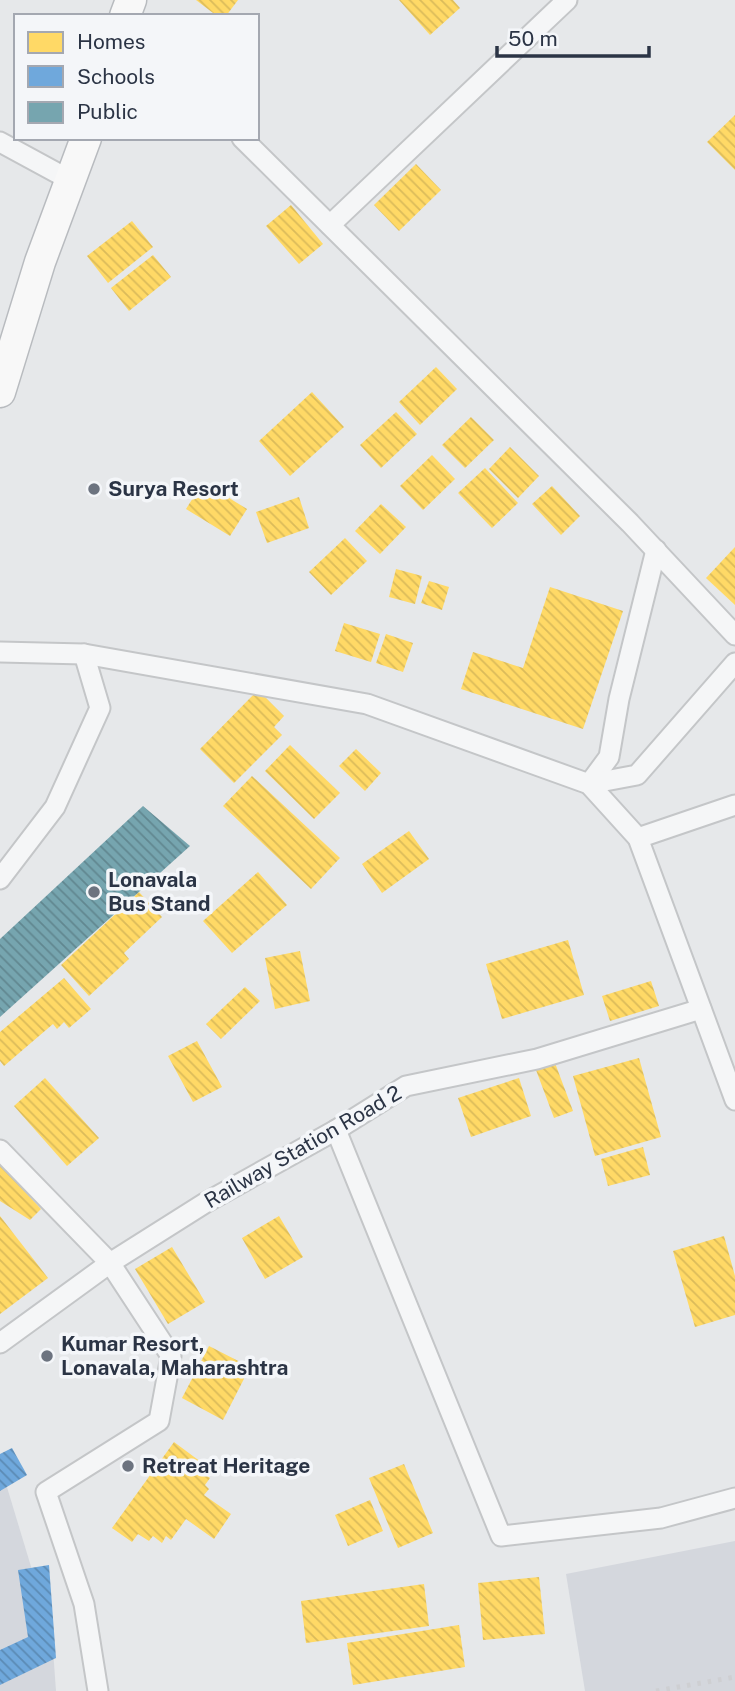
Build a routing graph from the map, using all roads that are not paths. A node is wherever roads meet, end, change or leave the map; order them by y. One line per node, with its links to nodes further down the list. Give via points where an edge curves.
1 (567, 0): 7 (street)
2 (67, 140): 6 (highway)
3 (85, 140): 6 (highway)
4 (244, 140): 7 (street)
5 (0, 142): 6 (street)
6 (63, 177): 8 (highway); 9 (highway)
7 (330, 225): 10 (street)
8 (0, 342)
9 (0, 392)
10 (656, 550): 11 (street); 15 (street, via 609,757)
11 (735, 635)
12 (0, 652): 13 (street)
13 (84, 654): 15 (street, via 367,704); 18 (street, via 100,708 55,807)
14 (735, 663): 15 (street, via 637,775)
15 (589, 784): 17 (street)
16 (735, 805): 17 (street)
17 (638, 838): 19 (street)
18 (0, 879)
19 (701, 1009): 20 (street); 21 (street, Railway Station Road 2, via 537,1059 407,1086)
20 (735, 1100)
21 (336, 1130): 23 (street, Railway Station Road 2, via 205,1203); 25 (street, via 502,1536 661,1518)
22 (0, 1150): 23 (street)
23 (110, 1263): 24 (street, Railway Station Road 2); 26 (street, via 170,1356 159,1421 46,1492 84,1604)
24 (0, 1343)
25 (735, 1498)
26 (98, 1691)

